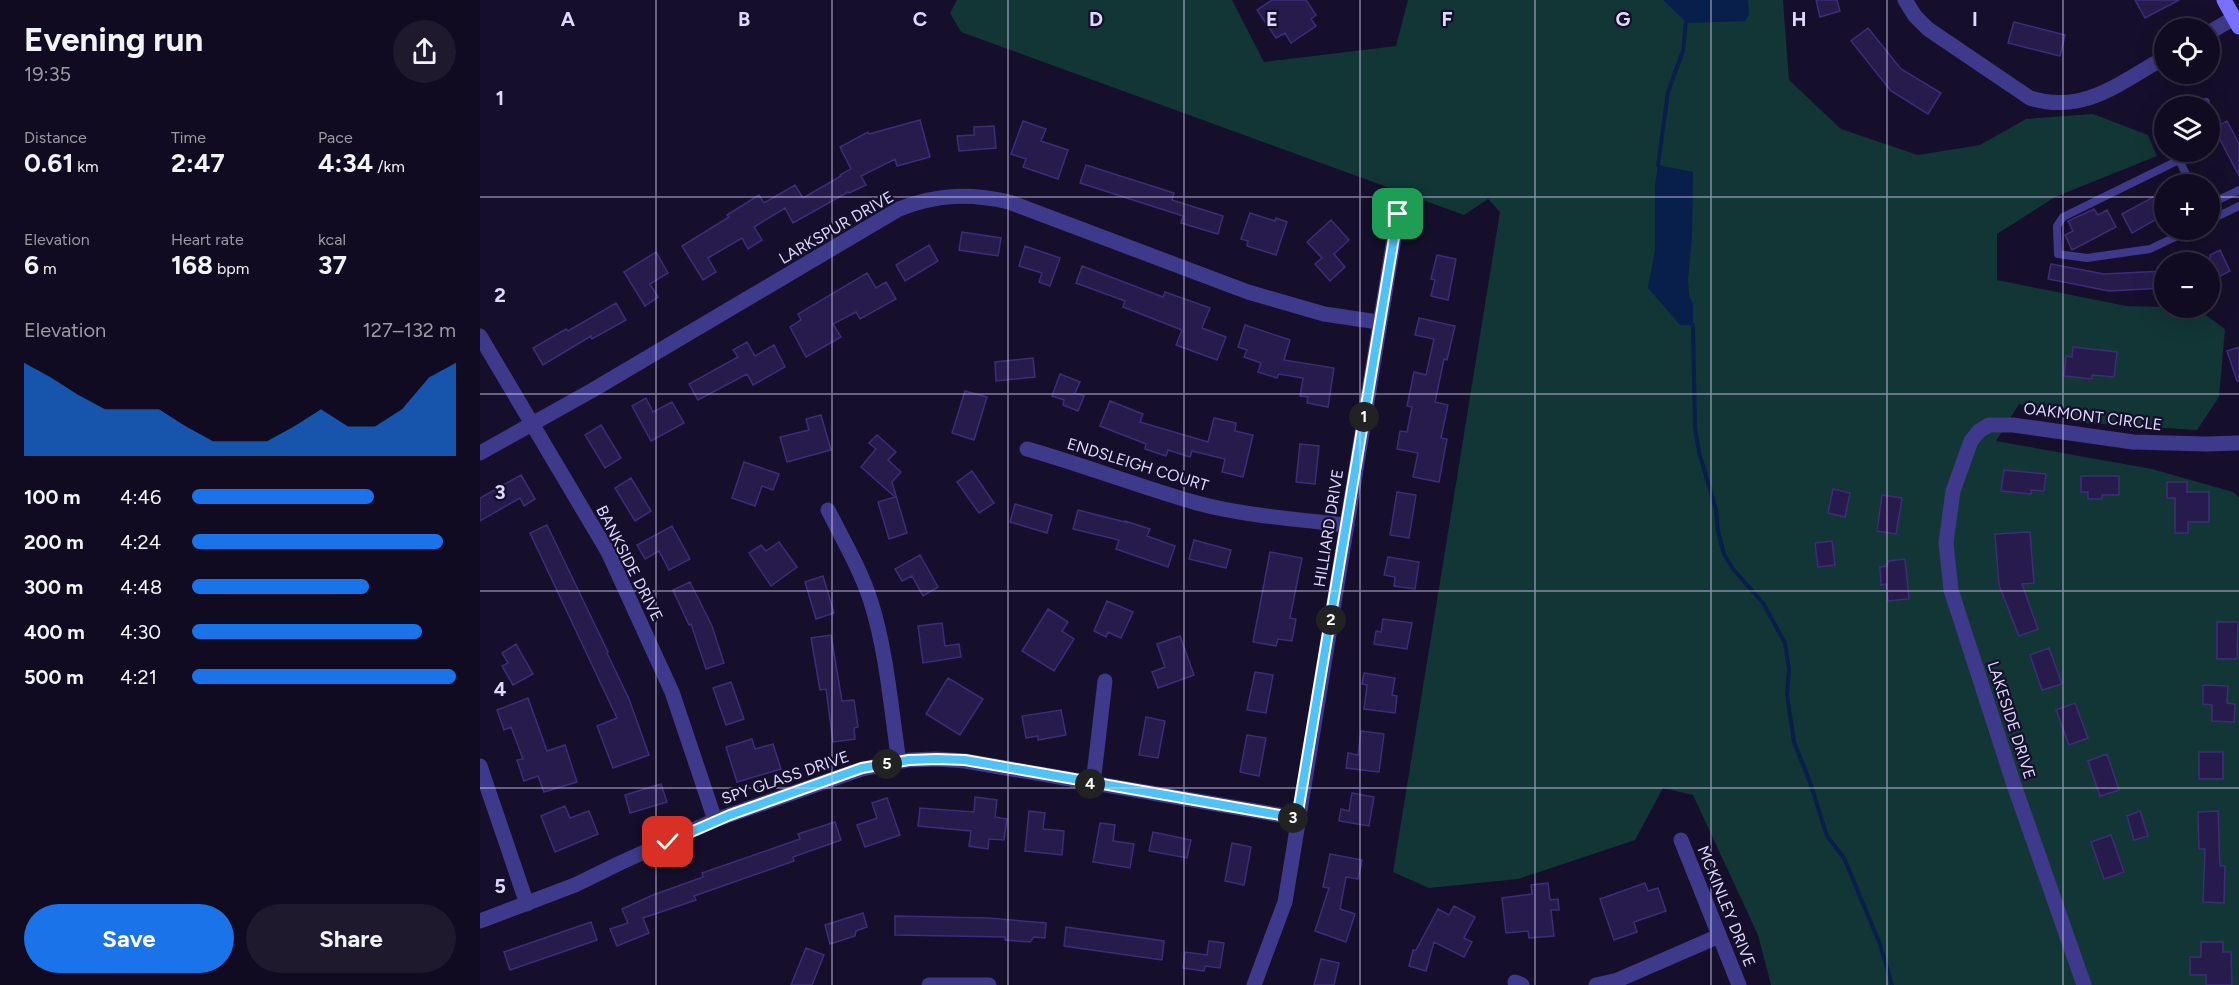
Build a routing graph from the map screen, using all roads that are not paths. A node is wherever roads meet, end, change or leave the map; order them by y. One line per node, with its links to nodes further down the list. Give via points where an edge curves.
1 (1905, 0): 4 (street, via 1928,29 2030,98 2049,103 2067,104 2094,97)
2 (2232, 10): 3 (street)
3 (2220, 22)
4 (2154, 63)
5 (2166, 162): 11 (lane, via 2063,217 2057,226 2058,254 2087,258 2150,249)
6 (2239, 190): 7 (lane)
7 (2220, 199)
8 (2239, 206): 10 (lane)
9 (1398, 214): 12 (street, HILLIARD DRIVE)
10 (2220, 215)
11 (2169, 240)
12 (1378, 322): 14 (street, LARKSPUR DRIVE, via 1324,314 1248,291 1009,202 954,195 899,209); 20 (street, HILLIARD DRIVE)
13 (480, 336): 14 (street, BANKSIDE DRIVE)
14 (531, 423): 17 (street, LARKSPUR DRIVE); 26 (street, BANKSIDE DRIVE, via 608,552 629,595 672,692)
15 (2239, 443): 18 (street, OAKMONT CIRCLE, via 2133,442 2001,424 1979,431)
16 (1027, 449): 20 (street, ENDSLEIGH COURT, via 1199,503)
17 (480, 453)
18 (1963, 461): 36 (street, LAKESIDE DRIVE, via 1953,490 1946,543 1951,590)
19 (828, 510): 22 (street, via 863,580 877,624)
20 (1347, 525): 25 (street, HILLIARD DRIVE)
21 (1105, 681): 24 (street)
22 (899, 762): 24 (street, SPY GLASS DRIVE, via 965,760); 26 (street, SPY GLASS DRIVE, via 862,768)
23 (480, 766): 28 (street)
24 (1093, 784): 25 (street, SPY GLASS DRIVE)
25 (1297, 818): 33 (street, HILLIARD DRIVE, via 1285,902)
26 (716, 820): 28 (street, SPY GLASS DRIVE)
27 (1681, 840): 30 (street, MCKINLEY DRIVE)
28 (527, 904): 29 (street, SPY GLASS DRIVE)
29 (480, 921)
30 (1719, 936): 34 (street, via 1618,980); 35 (street, MCKINLEY DRIVE)
31 (929, 985): 32 (street)
32 (989, 985)
33 (1254, 985)
34 (1596, 985)
35 (1739, 985)
36 (2084, 985)

